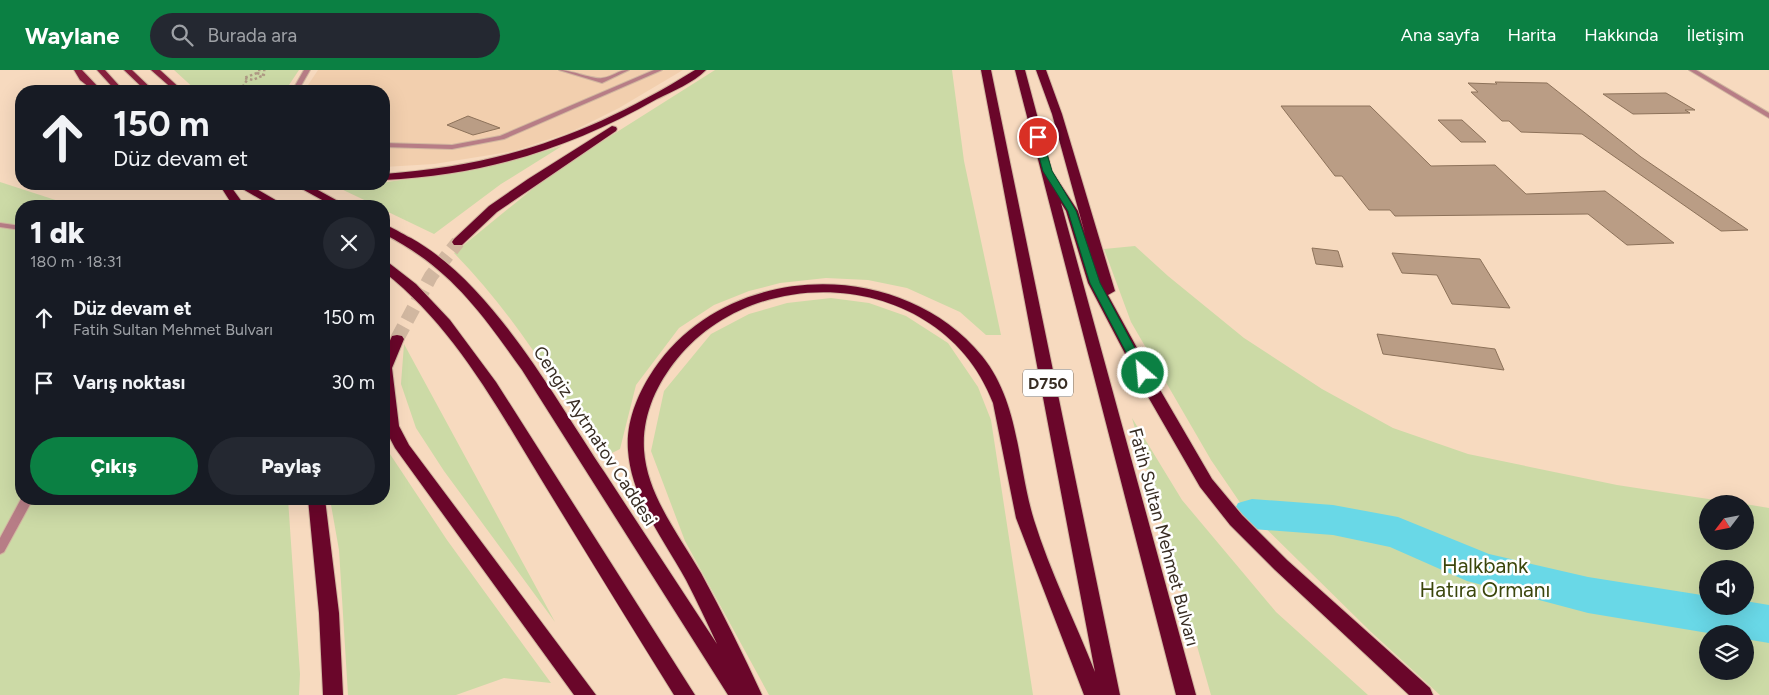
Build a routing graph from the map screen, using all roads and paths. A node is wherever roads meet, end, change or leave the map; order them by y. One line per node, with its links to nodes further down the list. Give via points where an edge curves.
1 (78, 70): 18 (main road)
2 (101, 70): 19 (main road)
3 (128, 70): 20 (main road)
4 (155, 70): 21 (main road)
5 (268, 70): 15 (path)
6 (307, 70): 23 (street)
7 (562, 70): 8 (street, via 602,81)
8 (626, 70)
9 (659, 70): 25 (street, via 502,138 452,147)
10 (701, 70): 17 (highway)
11 (986, 70): 50 (highway, D750)
12 (1020, 70): 26 (highway, Fatih Sultan Mehmet Bulvarı / D750)
13 (1042, 70): 37 (highway)
14 (1692, 70): 24 (street)
15 (258, 71): 16 (path, via 246,76); 16 (path, via 264,75)
16 (247, 80): 22 (path)
17 (682, 82): 27 (highway, via 595,128 563,141 478,166); 35 (highway, via 532,181)
18 (91, 85)
19 (115, 85)
20 (144, 85)
21 (172, 85)
22 (244, 85)
23 (298, 85)
24 (1769, 116)
25 (390, 145)
26 (1047, 171): 37 (highway, via 1072,211 1095,283); 51 (highway, Fatih Sultan Mehmet Bulvarı / D750)
27 (390, 176)
28 (251, 190): 30 (highway)
29 (310, 190): 31 (highway)
30 (269, 200)
31 (330, 200)
32 (0, 225): 33 (street)
33 (15, 227)
34 (390, 232): 47 (highway, Cengiz Aytmatov Caddesi, via 440,264 492,320 528,368)
35 (458, 242)
36 (390, 271): 46 (highway, via 411,287 445,323 491,385)
37 (1118, 326): 52 (highway, via 1206,483 1236,520 1280,565)
38 (397, 339): 39 (highway)
39 (390, 356)
40 (390, 419): 45 (highway, via 403,448)
41 (24, 505): 43 (street)
42 (317, 505): 44 (highway, via 329,613)
43 (0, 549)
44 (333, 695)
45 (586, 695)
46 (685, 695)
47 (739, 695)
48 (752, 695): 49 (highway, via 662,523 636,454 636,430 645,394 654,378 672,353 704,324 761,296 796,289 832,288 865,291 916,309 938,321 986,372 999,399 1025,519)
49 (1094, 695)
50 (1110, 695)
51 (1186, 695)
52 (1423, 695)

